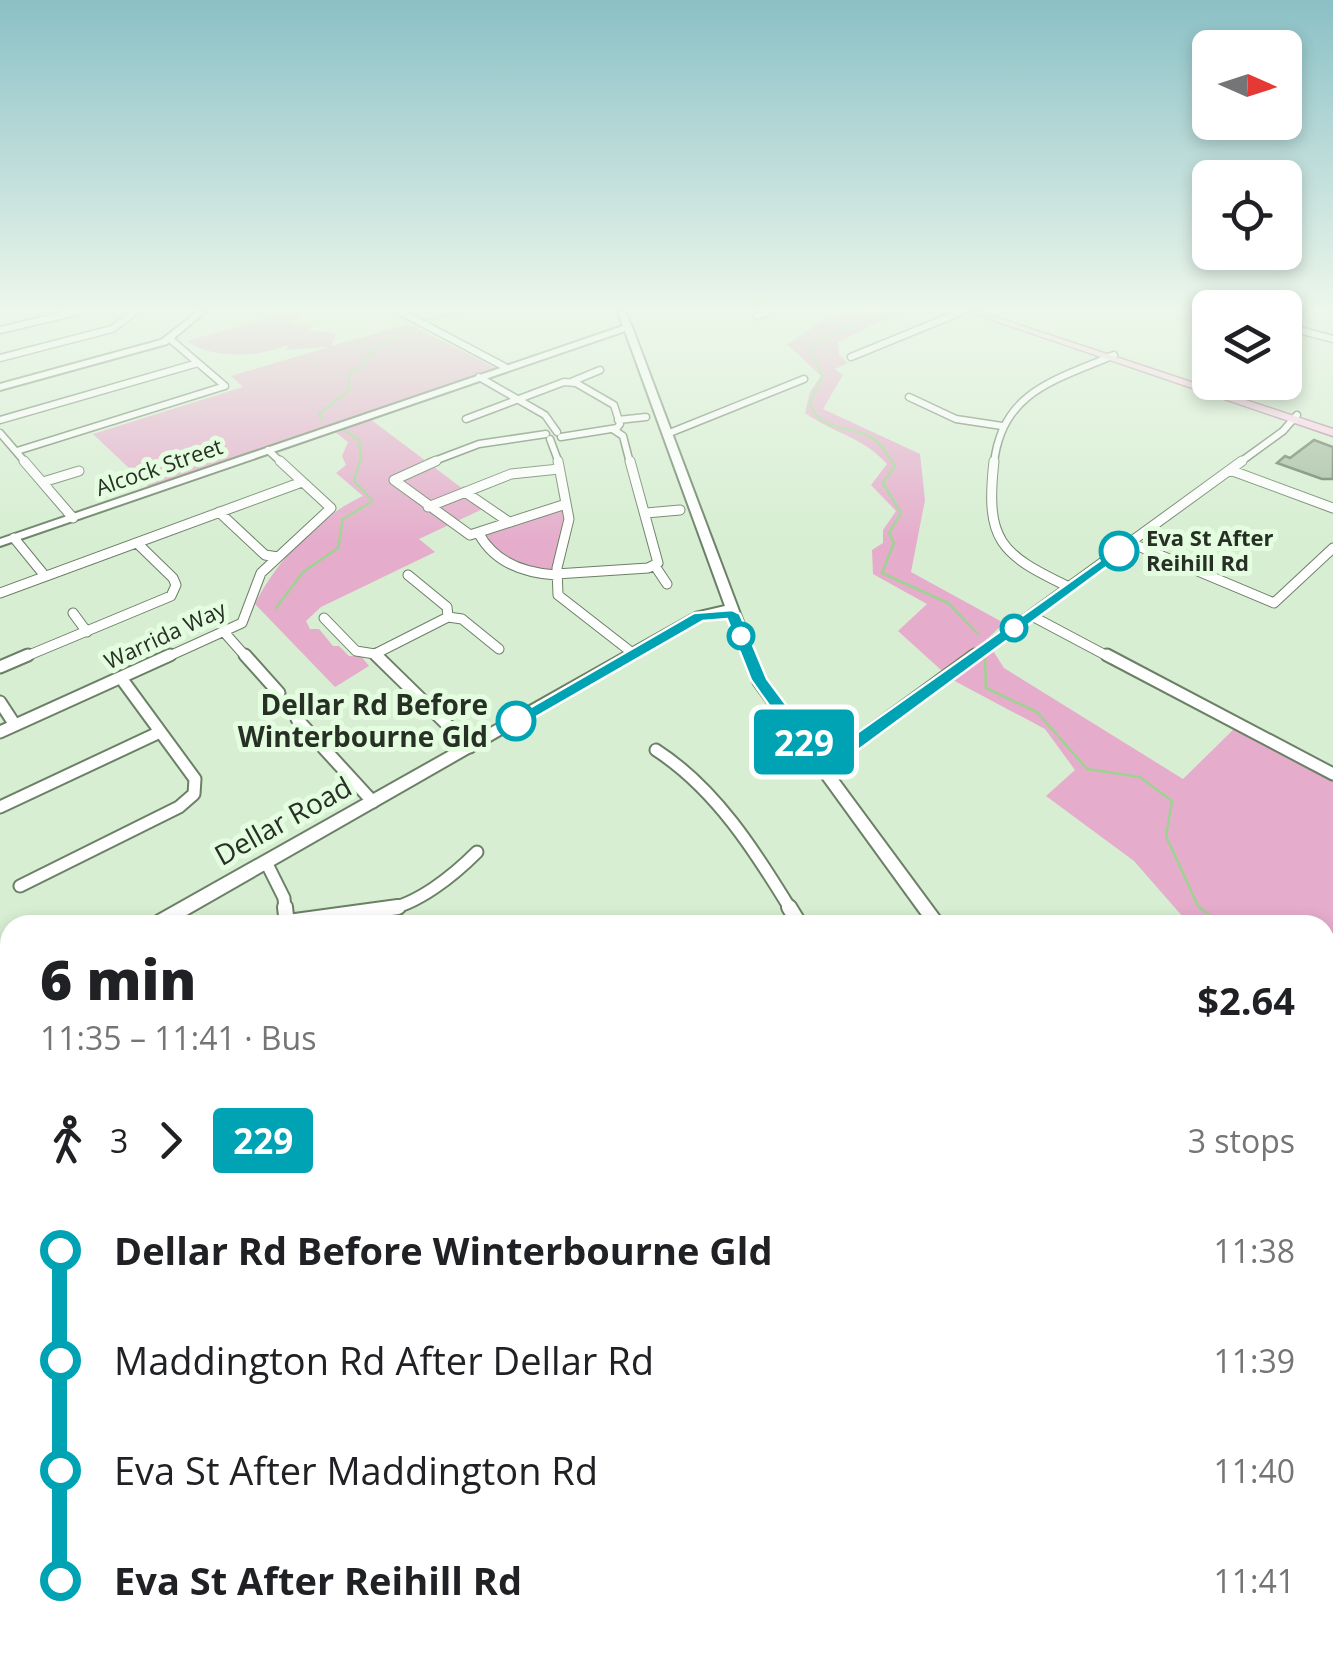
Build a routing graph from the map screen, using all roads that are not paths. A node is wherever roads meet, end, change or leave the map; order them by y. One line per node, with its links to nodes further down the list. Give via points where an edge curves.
1 (105, 389): 16 (street)
2 (214, 389): 25 (street)
3 (443, 389): 24 (main road, Alcock Street)
4 (501, 389): 12 (street)
5 (546, 389): 12 (street)
6 (587, 389): 17 (street, via 607,399)
7 (650, 389): 22 (main road)
8 (778, 389): 22 (street)
9 (1044, 389): 18 (street, via 1015,406)
10 (1212, 389): 15 (main road)
11 (909, 396): 18 (street, via 956,419)
12 (517, 398): 14 (street); 23 (street, via 545,415)
13 (646, 418): 17 (street)
14 (466, 419)
15 (1301, 419): 20 (main road); 27 (street)
16 (0, 420)
17 (618, 420): 19 (street)
18 (1002, 426): 52 (street, via 992,486 997,536 1010,554)
19 (614, 430): 23 (street); 37 (street, via 623,436)
20 (1333, 430)
21 (0, 433): 25 (street)
22 (666, 434): 54 (main road)
23 (553, 436): 26 (street); 33 (street, via 488,442 398,475 396,485)
24 (268, 450): 30 (street, Warrida Way); 38 (main road, Alcock Street)
25 (17, 451): 29 (street)
26 (559, 469): 31 (street, via 512,474); 32 (street)
27 (1230, 470): 34 (street); 44 (street)
28 (78, 471): 29 (street)
29 (44, 482): 38 (street)
30 (302, 482): 36 (street); 46 (street, Warrida Way, via 331,508)
31 (465, 492): 33 (street); 39 (street)
32 (566, 504): 39 (street); 48 (street, via 569,526)
33 (428, 508): 40 (street, via 465,534)
34 (1333, 508)
35 (680, 510): 37 (street)
36 (219, 512): 43 (street); 46 (street, via 265,555)
37 (646, 514): 47 (street)
38 (73, 518): 41 (main road, Alcock Street)
39 (509, 522): 40 (street)
40 (478, 534): 48 (street, via 523,572)
41 (14, 538): 42 (main road, Alcock Street); 50 (street)
42 (0, 543)
43 (137, 543): 50 (street); 59 (street, via 172,578 171,596)
44 (1131, 543): 45 (street, via 1274,603); 52 (street)
45 (1333, 548)
46 (278, 557): 60 (street, Warrida Way, via 261,573 242,623)
47 (656, 566): 48 (street); 51 (street)
48 (556, 574): 63 (street, via 554,586 564,603)
49 (408, 575): 57 (street, via 447,607)
50 (45, 576): 53 (street)
51 (666, 584)
52 (1070, 587): 56 (street)
53 (0, 594)
54 (731, 611): 63 (main road, Dellar Road, via 699,616); 74 (main road, via 759,680)
55 (72, 614): 59 (street)
56 (1030, 616): 74 (street, via 846,750); 75 (street)
57 (448, 617): 61 (street, via 462,619); 62 (street)
58 (324, 618): 62 (street, via 356,651)
59 (87, 632): 64 (street)
60 (224, 632): 65 (street, Warrida Way); 66 (street)
61 (499, 649)
62 (375, 654): 72 (street)
63 (634, 655): 72 (main road, Dellar Road)
64 (0, 668)
65 (121, 678): 69 (street, Warrida Way); 71 (street)
66 (279, 693)
67 (0, 702): 69 (street)
68 (297, 718): 76 (street)
69 (15, 725): 70 (street, Warrida Way)
70 (0, 732)
71 (160, 732): 77 (street); 80 (street, via 195,779 192,796)
72 (470, 747): 76 (main road, Dellar Road)
73 (656, 750): 84 (street, via 746,836)
74 (819, 762): 85 (main road)
75 (1333, 774)
76 (374, 802): 79 (main road, Dellar Road)
77 (0, 807)
78 (477, 852): 83 (street, via 397,908)
79 (260, 866): 81 (main road, Dellar Road); 82 (street)
80 (20, 886)
81 (173, 915)
82 (288, 915)
83 (349, 915)
84 (794, 915)
85 (931, 915)

